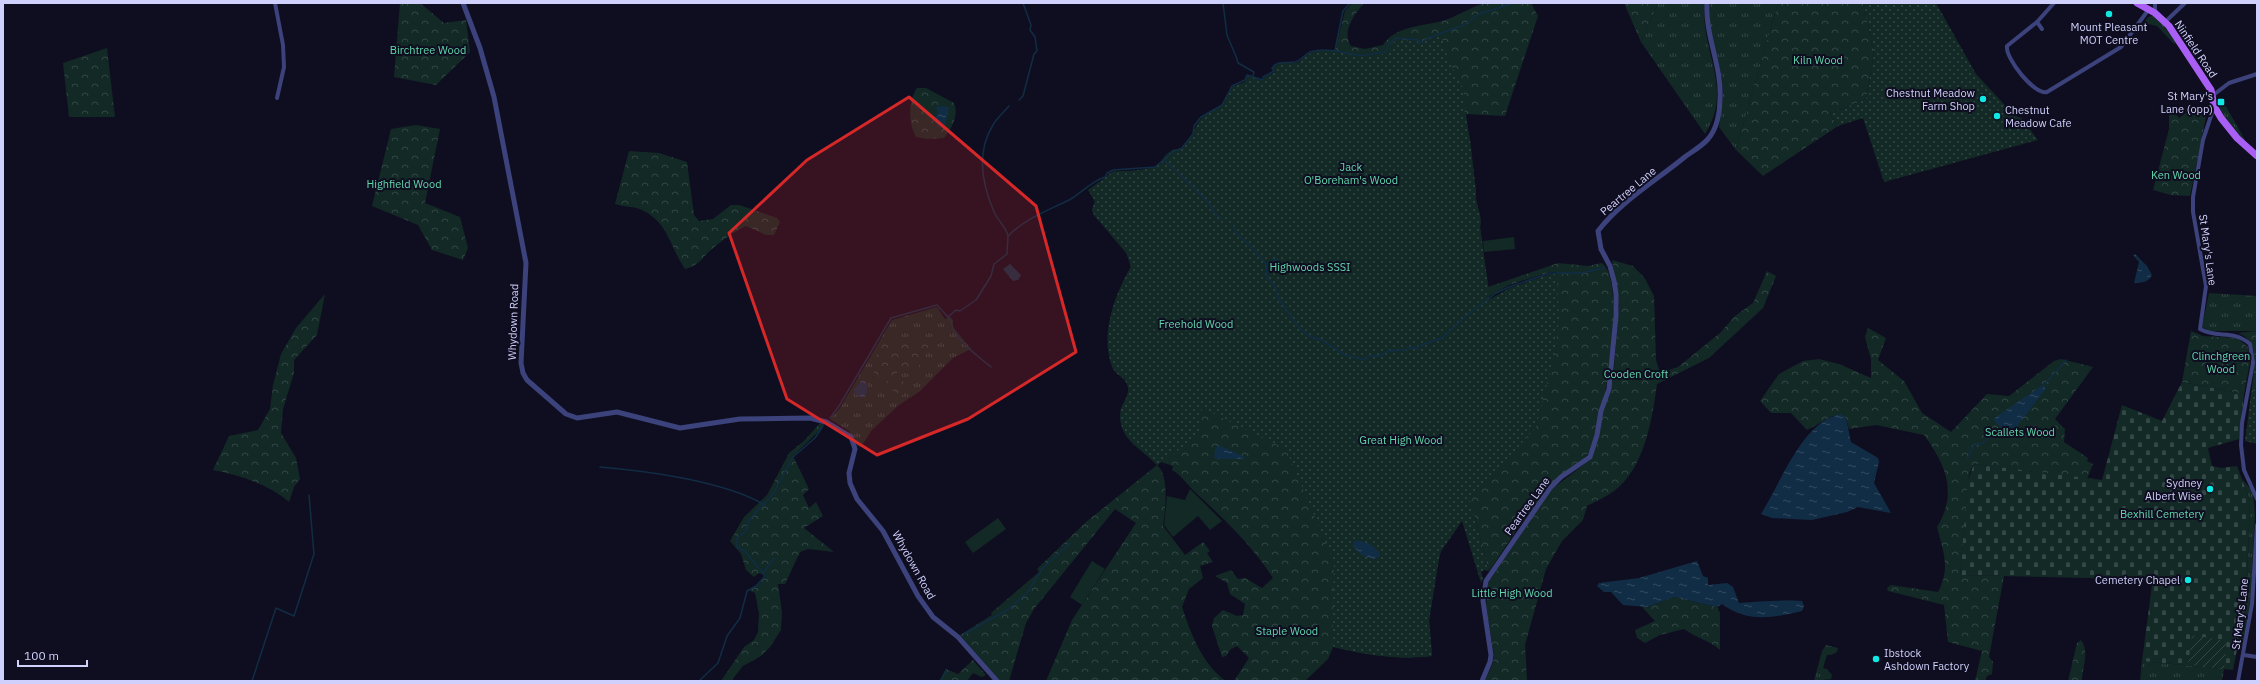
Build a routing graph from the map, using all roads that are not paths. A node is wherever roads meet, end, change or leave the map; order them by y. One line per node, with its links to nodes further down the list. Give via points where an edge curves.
1 (275, 3): 14 (street, via 283,45 284,67)
2 (463, 3): 21 (street, Whydown Road, via 480,48 494,97 526,263 521,363 528,380 566,414 577,418 617,412 680,428 740,419 810,418 826,422 851,437 855,449 849,473 857,499 883,531 918,596 934,617 958,637)
3 (1707, 3): 22 (street, Peartree Lane, via 1709,36 1720,79 1717,122 1708,139 1638,193 1598,231 1616,294 1609,389 1590,457 1550,488 1486,581 1483,601 1491,655)
4 (2054, 3): 9 (street)
5 (2137, 3): 8 (main road, Ninfield Road)
6 (2155, 3): 8 (street)
7 (2185, 3): 10 (street)
8 (2152, 11): 9 (street, via 2121,47 2044,93 2033,87 2007,53 2007,46 2011,41); 10 (main road, Ninfield Road)
9 (2036, 22): 11 (street)
10 (2165, 22): 13 (main road, Ninfield Road, via 2179,40)
11 (2042, 29)
12 (2257, 74): 13 (street, via 2229,83)
13 (2212, 96): 15 (main road, Ninfield Road)
14 (277, 98)
15 (2214, 106): 16 (main road, Ninfield Road, via 2230,130); 17 (street, St Mary's Lane, via 2203,140 2193,197 2193,212 2206,286 2200,329 2209,334 2236,335 2250,344 2253,363 2242,423 2241,445 2244,470)
16 (2256, 155)
17 (2257, 499)
18 (2257, 525): 19 (street, St Mary's Lane, via 2252,604)
19 (2244, 655): 20 (street); 23 (street, St Mary's Lane)
20 (2257, 657)
21 (997, 681)
22 (1482, 681)
23 (2238, 681)

